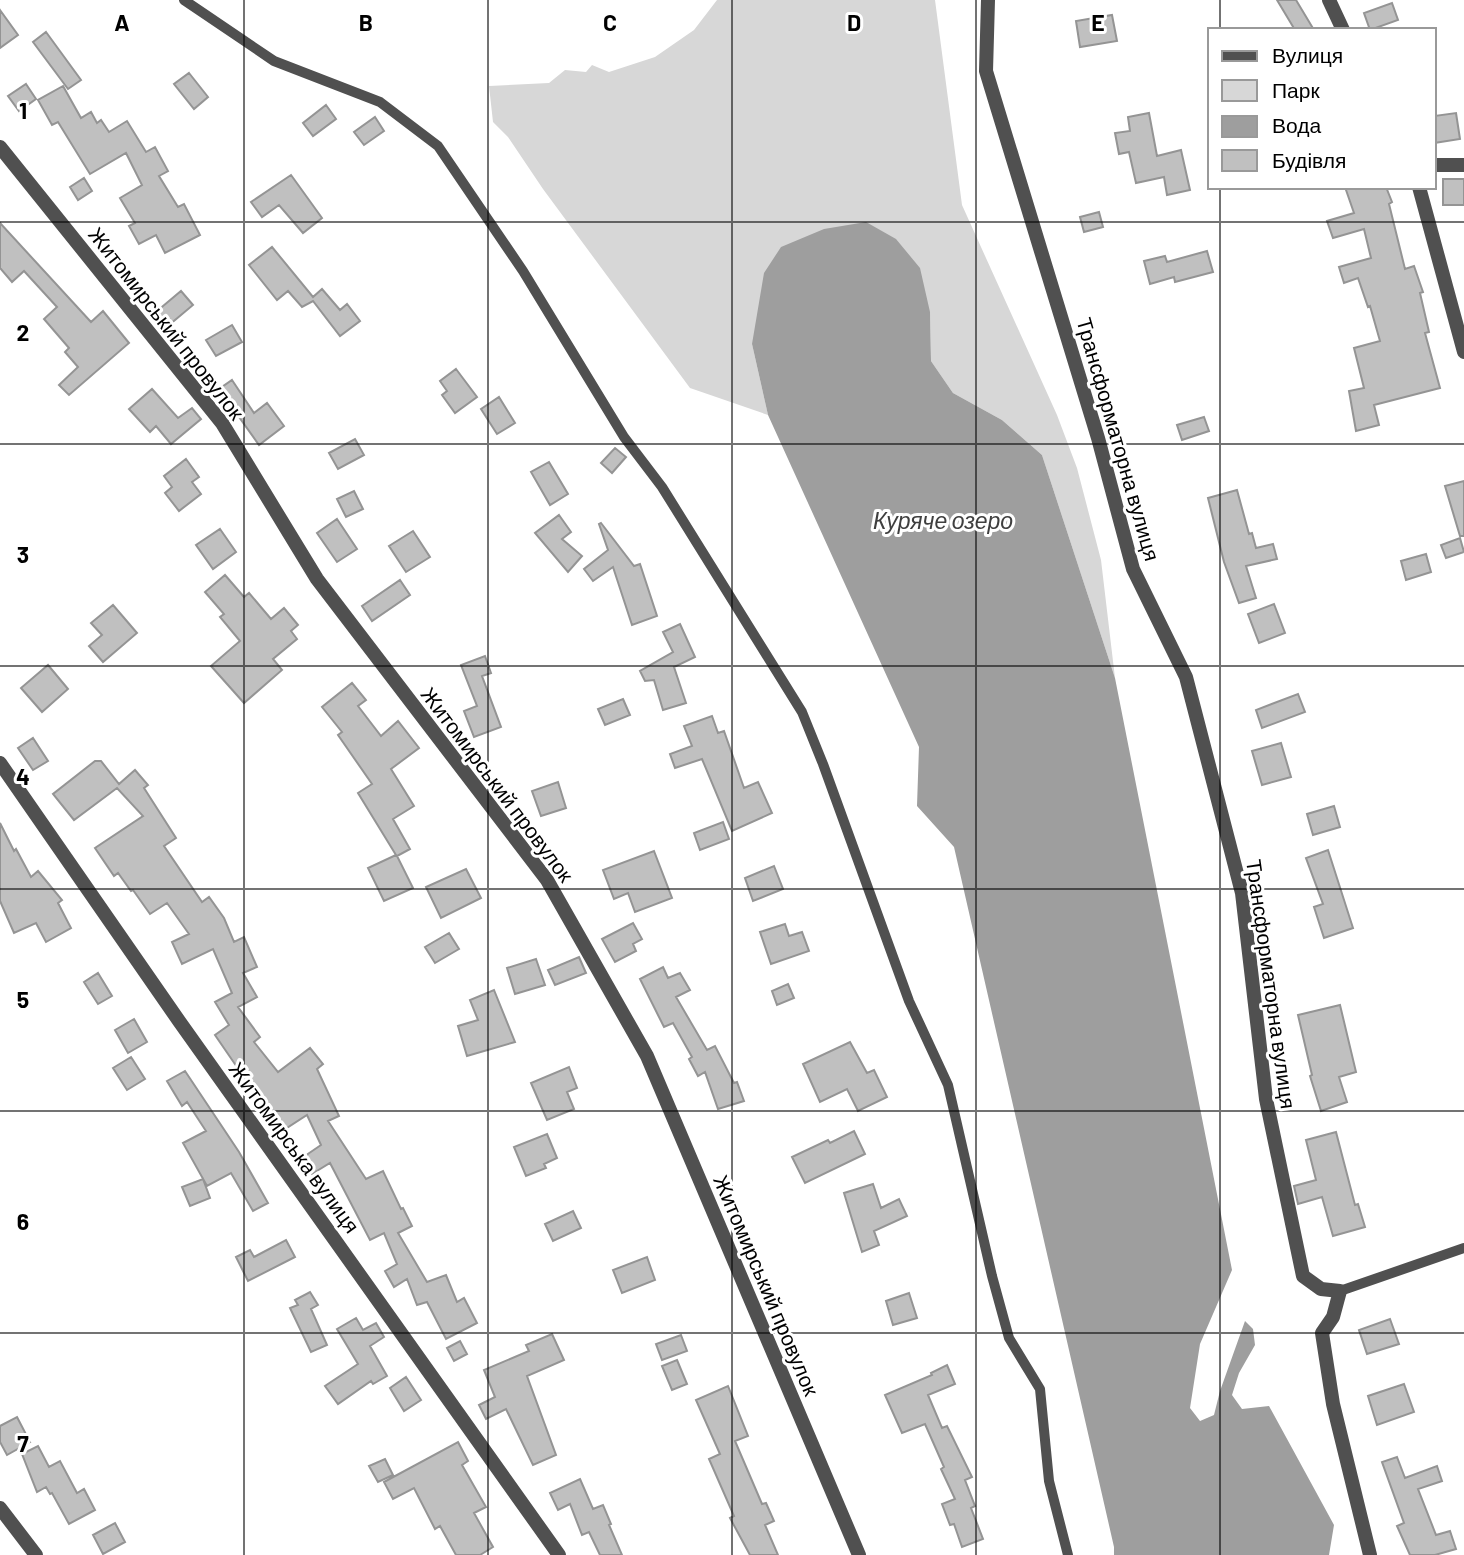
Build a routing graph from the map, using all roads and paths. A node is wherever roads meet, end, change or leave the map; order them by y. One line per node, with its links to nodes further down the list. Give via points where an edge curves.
1 (184, 0): 17 (lane, via 274,61 380,102 438,146 523,271 624,437 662,487 802,712 909,1001 948,1085 1009,1338 1040,1389 1049,1481)
2 (988, 0): 12 (street, Трансформаторна вулиця, via 986,71 1098,438 1133,569 1186,677 1242,893 1266,1099 1303,1276 1321,1289)
3 (1329, 0): 4 (street)
4 (1342, 28)
5 (0, 147): 16 (street, Житомирський провулок, via 222,424 317,579 547,880 647,1056)
6 (1436, 165): 7 (street)
7 (1464, 165)
8 (1420, 189): 9 (street)
9 (1464, 352)
10 (0, 763): 15 (street, Житомирська вулиця)
11 (1464, 1248): 12 (lane)
12 (1340, 1290): 18 (street, via 1333,1317 1322,1333)
13 (0, 1508): 14 (street)
14 (36, 1555)
15 (559, 1555)
16 (859, 1555)
17 (1068, 1555)
18 (1370, 1555)

